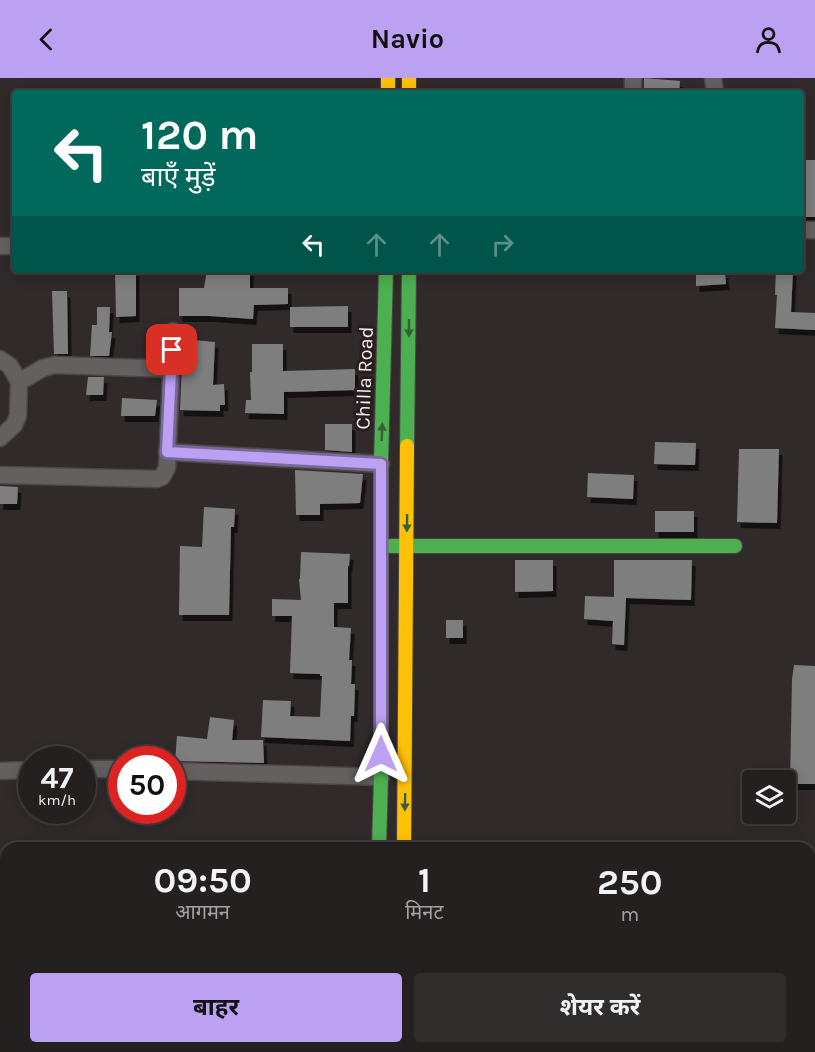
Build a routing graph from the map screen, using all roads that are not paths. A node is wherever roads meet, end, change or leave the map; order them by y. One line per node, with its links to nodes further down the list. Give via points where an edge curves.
1 (386, 273): 9 (main road, Chilla Road, one-way to 1)
2 (409, 273): 12 (main road, one-way to 12)
3 (173, 332): 5 (street)
4 (0, 359): 6 (street, via 10,366)
5 (171, 369): 6 (street, via 56,365); 8 (street)
6 (19, 382): 7 (street, via 18,416)
7 (0, 438)
8 (167, 452): 9 (street); 10 (street, via 166,472 157,479)
9 (381, 464): 11 (main road, Chilla Road)
10 (0, 475)
11 (381, 546): 12 (main road); 17 (main road, Chilla Road)
12 (407, 546): 13 (main road); 19 (main road, one-way to 19)
13 (735, 546)
14 (18, 770): 15 (street)
15 (0, 771)
16 (186, 771): 17 (street)
17 (381, 777): 18 (main road, Chilla Road)
18 (379, 842)
19 (404, 842)

